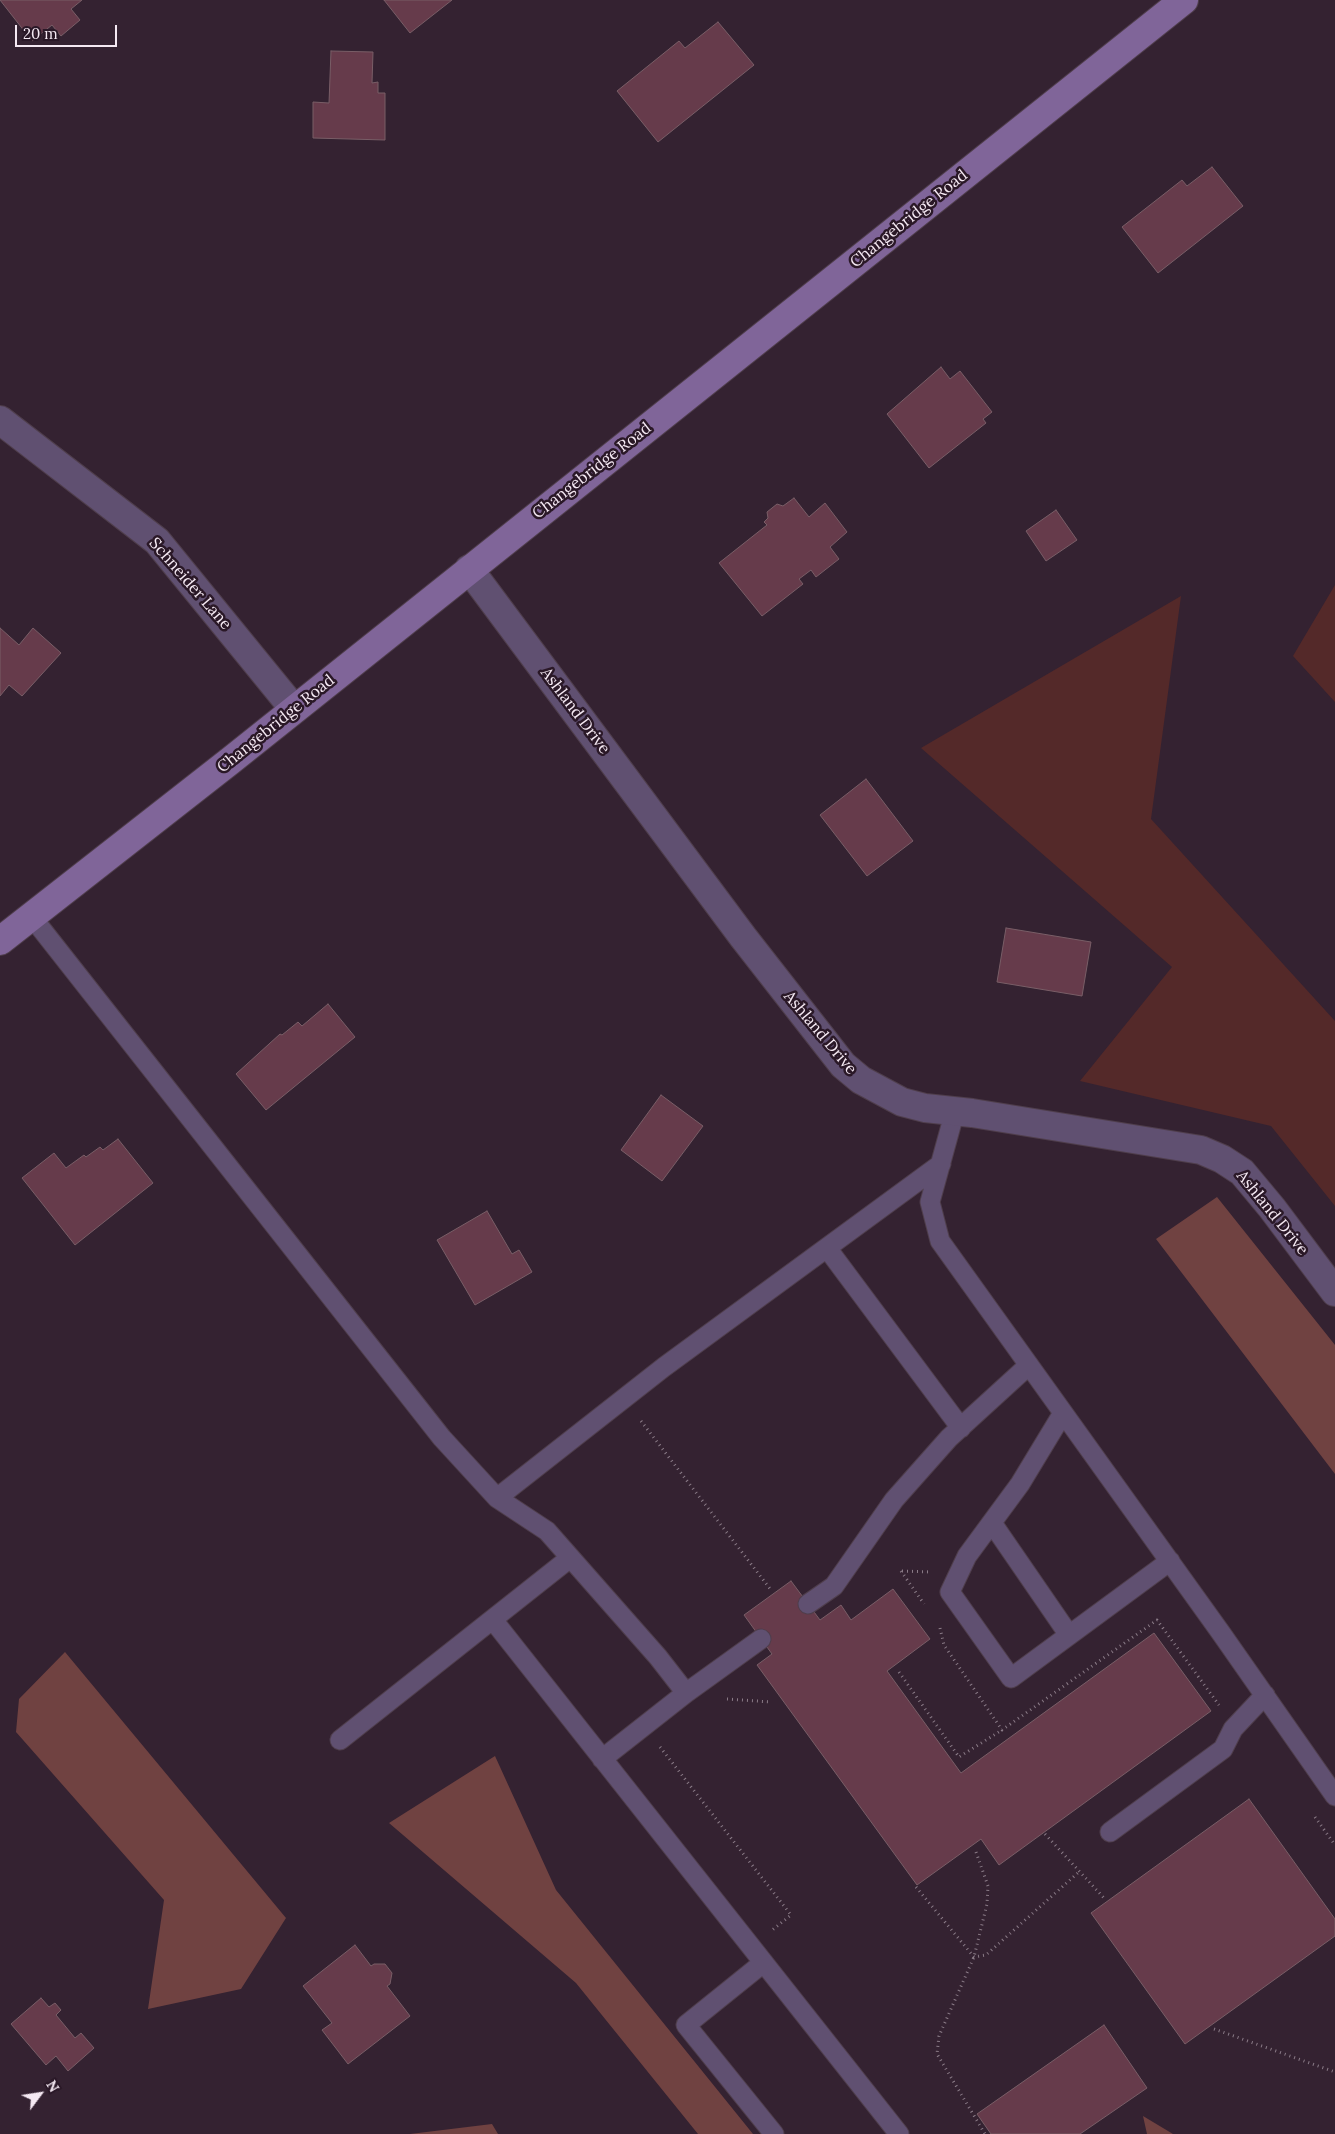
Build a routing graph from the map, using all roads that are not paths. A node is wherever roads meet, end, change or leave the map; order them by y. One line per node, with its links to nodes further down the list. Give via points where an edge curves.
1 (1184, 0): 3 (main road, Changebridge Road)
2 (0, 420): 4 (street, Schneider Lane, via 157,541)
3 (469, 569): 4 (main road, Changebridge Road); 7 (street, Ashland Drive, via 743,937 843,1065 867,1084 902,1102)
4 (294, 709): 5 (main road, Changebridge Road)
5 (32, 916): 6 (main road, Changebridge Road); 14 (lane, via 436,1430)
6 (0, 941)
7 (954, 1111): 8 (lane); 10 (street, Ashland Drive, via 1201,1150 1222,1159 1242,1172)
8 (941, 1164): 9 (lane); 11 (lane, via 930,1202 940,1241)
9 (827, 1248): 13 (lane); 14 (lane, via 664,1367)
10 (1335, 1292)
11 (1029, 1365): 12 (lane); 13 (lane)
12 (1064, 1413): 15 (lane); 17 (lane)
13 (961, 1428): 18 (lane, via 894,1500 834,1586)
14 (497, 1498): 16 (lane, via 547,1531)
15 (992, 1523): 20 (lane); 20 (lane, via 967,1556 950,1592 1011,1678)
16 (570, 1558): 19 (lane); 22 (lane)
17 (1170, 1561): 20 (lane); 23 (lane)
18 (808, 1604)
19 (493, 1620): 24 (lane); 25 (lane)
20 (1069, 1634)
21 (761, 1639): 22 (lane)
22 (686, 1693): 25 (lane)
23 (1265, 1695): 26 (lane); 27 (lane, via 1233,1728 1223,1749)
24 (340, 1740)
25 (602, 1759): 28 (lane)
26 (1335, 1796)
27 (1110, 1832)
28 (763, 1963): 29 (lane, via 686,2025); 30 (lane)
29 (774, 2134)
30 (899, 2134)

